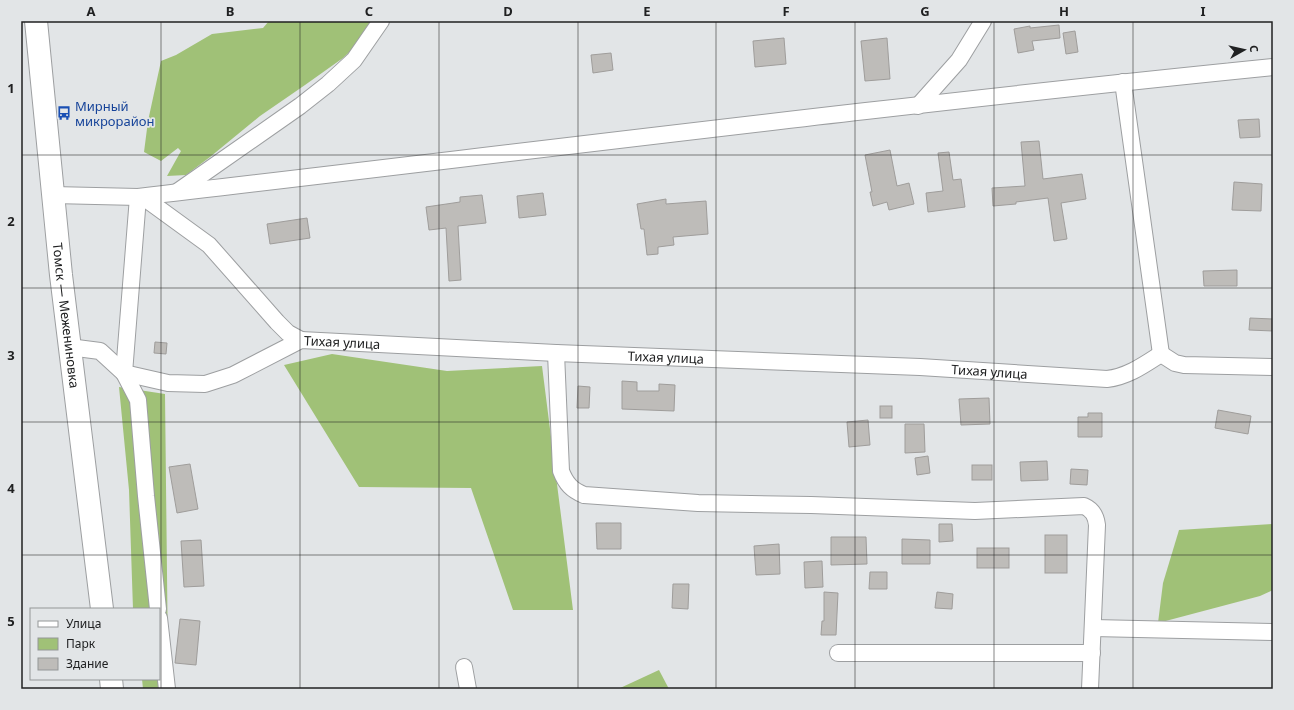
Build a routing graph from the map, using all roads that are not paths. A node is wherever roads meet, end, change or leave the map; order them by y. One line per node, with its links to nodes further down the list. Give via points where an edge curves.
1 (36, 21): 8 (street, Томск — Межениновка)
2 (381, 21): 7 (street, via 354,60 328,84)
3 (983, 21): 6 (street, via 959,60)
4 (1273, 67): 5 (street)
5 (1123, 82): 6 (street); 13 (street)
6 (918, 106): 7 (street)
7 (175, 193): 9 (street)
8 (54, 195): 9 (street); 11 (street, Томск — Межениновка)
9 (141, 197): 10 (street, via 209,245 277,322 288,333); 15 (street)
10 (301, 340): 12 (street, Тихая улица); 15 (street, Тихая улица, via 233,375 206,384 168,383)
11 (69, 347): 15 (street, Тихая улица, via 100,351); 16 (street, Томск — Межениновка)
12 (556, 353): 13 (street, Тихая улица, via 920,367 1107,379 1128,374); 19 (street, via 561,471 564,481 576,492 584,495 698,503 974,511 1084,506 1090,509 1097,519)
13 (1161, 354): 14 (street, via 1175,364)
14 (1273, 367)
15 (124, 373): 17 (street, via 138,400)
16 (102, 608)
17 (158, 608)
18 (160, 628): 24 (street)
19 (1093, 628): 20 (street); 22 (street)
20 (1273, 632)
21 (838, 652): 22 (street)
22 (1092, 653): 26 (street)
23 (464, 667): 25 (street)
24 (166, 689)
25 (468, 689)
26 (1090, 689)

